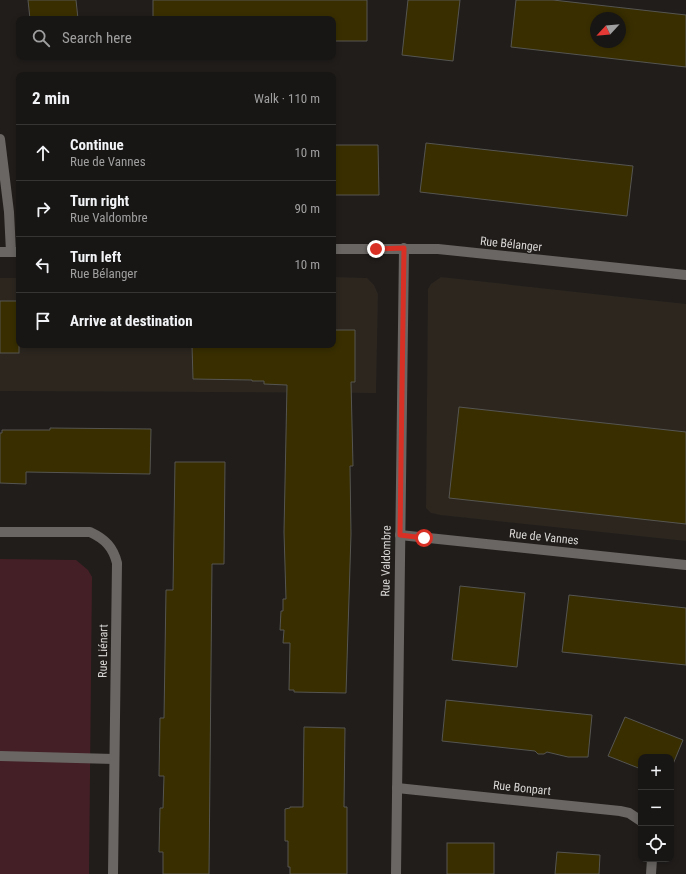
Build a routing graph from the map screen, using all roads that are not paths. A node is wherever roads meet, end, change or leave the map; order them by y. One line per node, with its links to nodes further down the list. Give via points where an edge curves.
1 (0, 139): 5 (street)
2 (404, 248): 3 (street, Rue Bélanger); 6 (street, Rue Bélanger, via 438,249); 8 (street, Rue Valdombre)
3 (336, 250)
4 (0, 252): 5 (street)
5 (15, 252)
6 (686, 275)
7 (0, 532): 11 (street, Rue Liénart, via 90,532 101,537 114,552 117,563)
8 (400, 535): 9 (street, Rue de Vannes); 12 (street, Rue Valdombre)
9 (686, 565)
10 (0, 756): 11 (street)
11 (114, 759): 15 (street, Rue Liénart)
12 (397, 788): 13 (street, Rue Bonpart, via 620,811); 16 (street, Rue Valdombre)
13 (638, 819)
14 (652, 862): 17 (street)
15 (112, 874)
16 (396, 874)
17 (651, 874)

